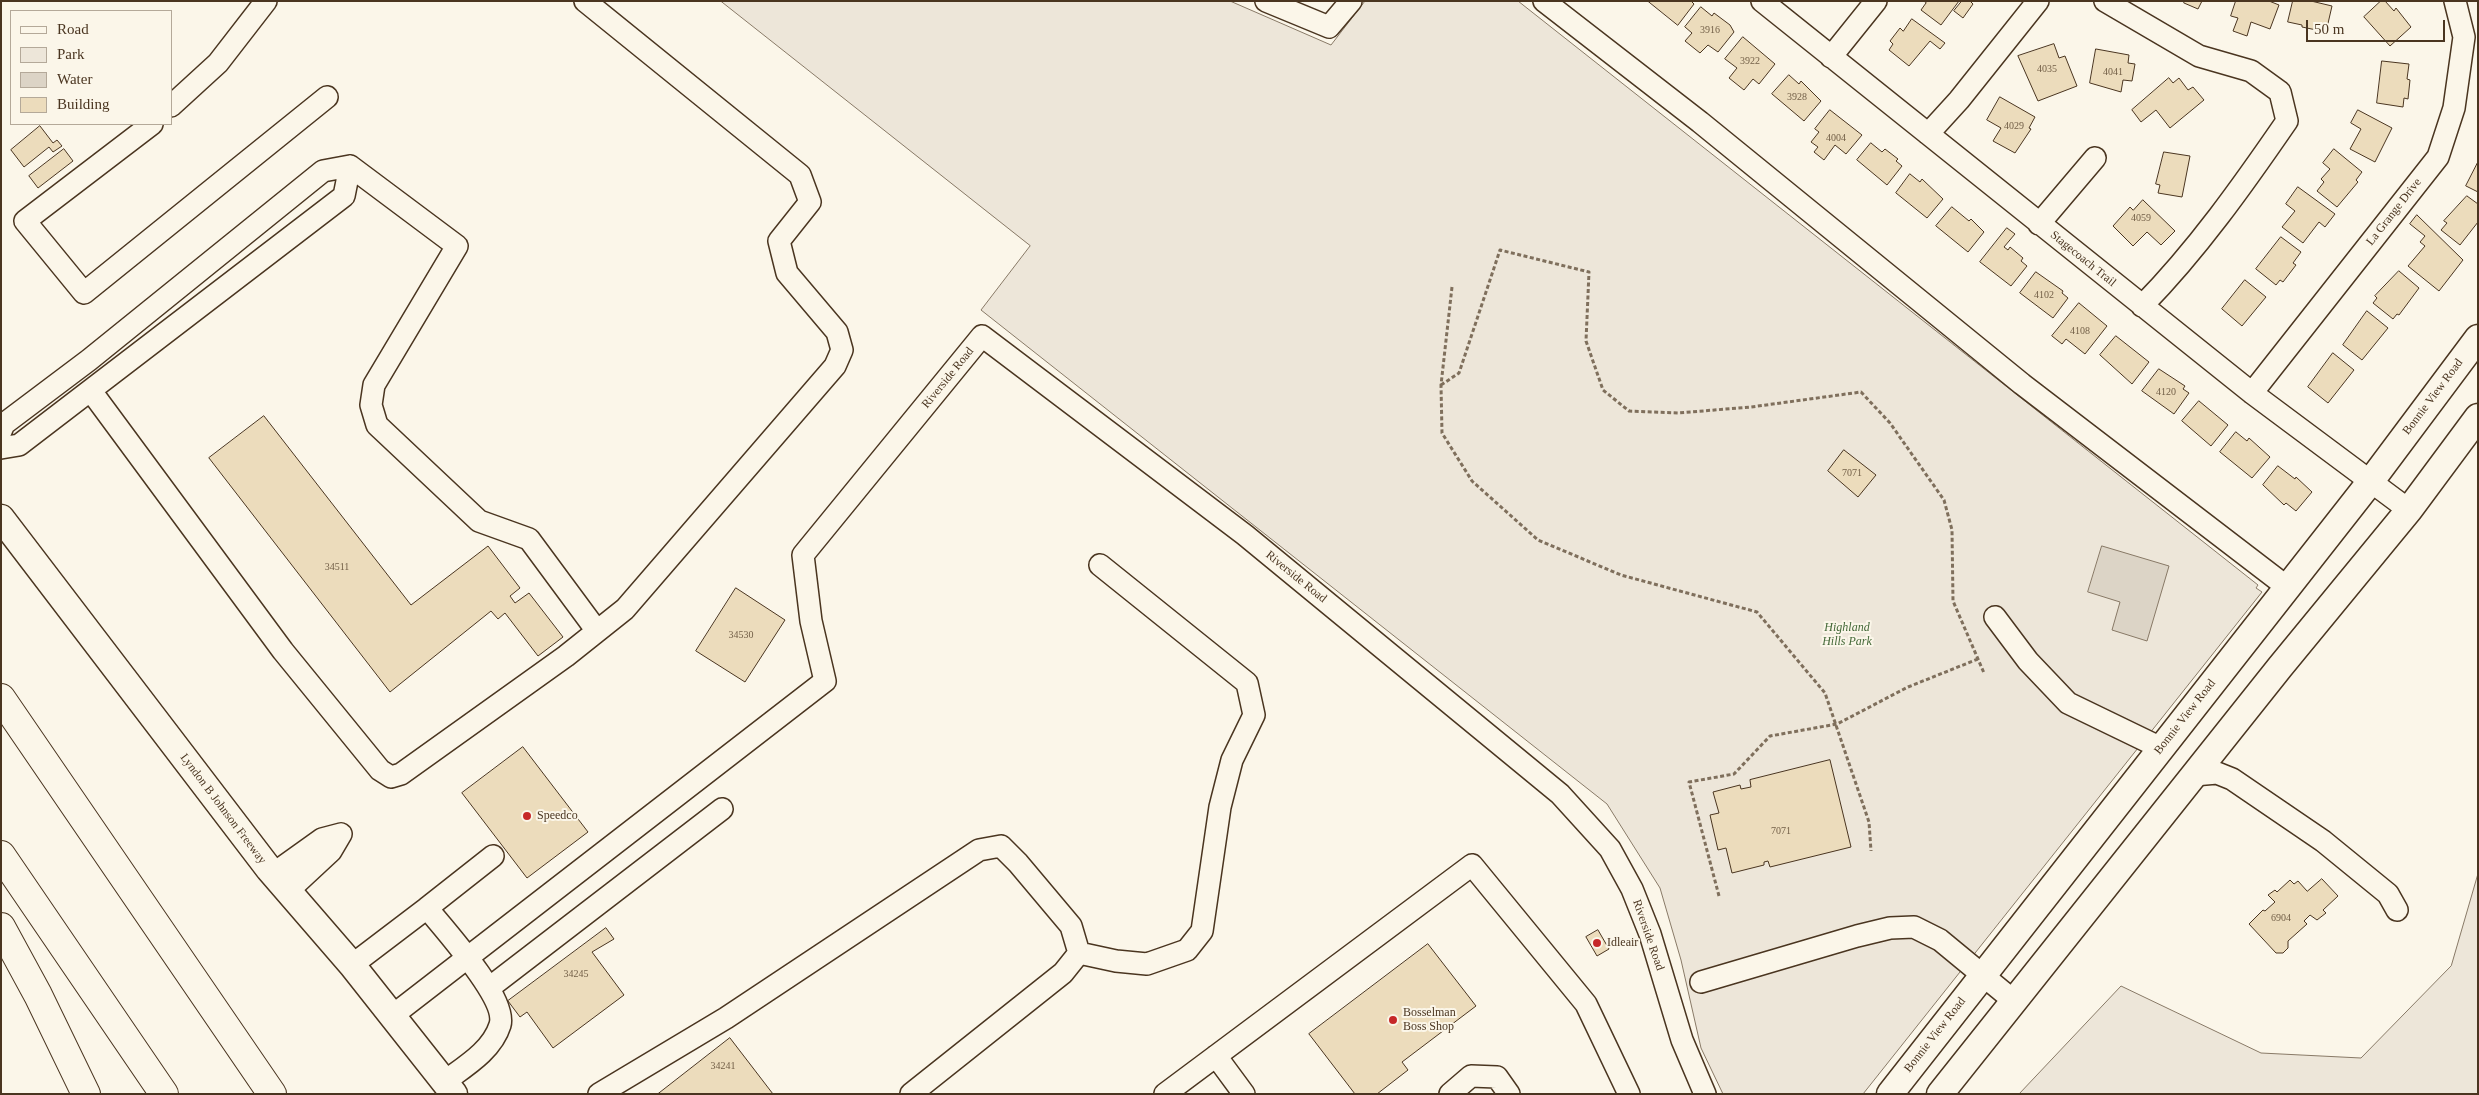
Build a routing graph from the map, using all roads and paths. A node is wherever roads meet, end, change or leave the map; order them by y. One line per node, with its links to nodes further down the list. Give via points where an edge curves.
1 (266, 1): 13 (street, via 218,63)
2 (585, 1): 34 (street, via 800,175 810,202 779,241 786,273 837,332 842,350 835,366 625,609)
3 (1266, 1): 4 (street, via 1329,27)
4 (1352, 1)
5 (1544, 1): 32 (street, via 1700,122 2022,384)
6 (1762, 1): 11 (street, Stagecoach Trail)
7 (1876, 1): 11 (street)
8 (2038, 1): 15 (street)
9 (2105, 1): 20 (street, via 2199,56 2252,71 2280,92 2287,121 2246,181)
10 (2455, 1): 24 (street, La Grange Drive, via 2464,37 2454,108 2438,157)
11 (1832, 57): 15 (street, Stagecoach Trail)
12 (327, 96): 14 (street, via 84,293 25,221)
13 (172, 105)
14 (151, 125)
15 (1928, 134): 18 (street, Stagecoach Trail)
16 (2095, 158): 18 (street)
17 (350, 166): 23 (street, via 344,196); 26 (street, via 323,171 4,424); 34 (street, via 457,246 374,385 371,404 377,425 479,521 529,539)
18 (2039, 224): 20 (street, Stagecoach Trail)
19 (1452, 287): 22 (path)
20 (2142, 306): 24 (street, Stagecoach Trail)
21 (2478, 338): 28 (main road, Bonnie View Road)
22 (1441, 385): 35 (path, via 1459,373 1500,250 1589,272 1586,341 1603,390 1629,412 1678,413 1752,407 1861,392 1890,423 1944,500 1952,530 1953,601); 38 (path, via 1442,433 1472,481 1538,540 1620,575 1757,612 1826,693)
23 (91, 391): 27 (street, via 19,445); 34 (street, via 283,651 380,770 391,777 401,774)
24 (2252, 393): 28 (street, Stagecoach Trail)
25 (2478, 417): 29 (main road)
26 (1, 431)
27 (1, 448)
28 (2370, 481): 29 (street, Stagecoach Trail); 32 (main road, Bonnie View Road)
29 (2409, 510): 40 (main road)
30 (1, 518): 51 (main road, Lyndon B Johnson Freeway, via 280,883)
31 (1100, 565): 49 (street, via 1246,683 1254,715 1232,760 1220,807 1202,931 1187,950 1147,964)
32 (2287, 587): 39 (main road, Bonnie View Road)
33 (1995, 617): 39 (street, via 2028,661 2068,703)
34 (598, 631)
35 (1978, 659): 36 (path); 38 (path, via 1908,687)
36 (1984, 673)
37 (1, 698): 61 (highway)
38 (1838, 724): 42 (path, via 1869,822); 45 (path, via 1770,736 1734,774 1689,782)
39 (2161, 748): 40 (main road); 52 (main road, Bonnie View Road)
40 (2194, 775): 47 (street, via 2217,773 2232,779 2331,847 2388,894); 55 (main road)
41 (722, 809): 54 (street)
42 (1871, 851)
43 (1, 855): 60 (highway)
44 (493, 856): 46 (street)
45 (1719, 896)
46 (427, 908): 50 (street); 51 (street)
47 (2397, 910)
48 (1, 926): 59 (highway)
49 (1079, 953): 62 (street, via 1071,926 1018,863 1001,846 979,850 726,1018); 63 (street, via 1063,973)
50 (466, 956): 54 (street); 56 (street); 69 (street, Riverside Road, via 825,682 810,621 803,555 982,336 1245,535 1560,794 1610,849 1632,888 1650,934 1682,1040)
51 (352, 965): 56 (main road, Lyndon B Johnson Freeway)
52 (1982, 975): 53 (street, via 1940,940 1914,927 1890,928 1857,936); 55 (street); 70 (main road, Bonnie View Road)
53 (1701, 982)
54 (489, 988): 58 (street, via 496,998 500,1024 488,1046)
55 (2014, 1001): 71 (main road)
56 (392, 1016): 58 (main road, Lyndon B Johnson Freeway)
57 (1216, 1056): 64 (street); 65 (street); 68 (street, via 1472,865 1586,1004)
58 (449, 1088)
59 (86, 1094)
60 (164, 1094)
61 (272, 1094)
62 (599, 1094)
63 (911, 1094)
64 (1165, 1094)
65 (1244, 1094)
66 (1450, 1094): 67 (street, via 1471,1076 1496,1077)
67 (1509, 1094)
68 (1629, 1094)
69 (1705, 1094)
70 (1890, 1094)
71 (1940, 1094)

